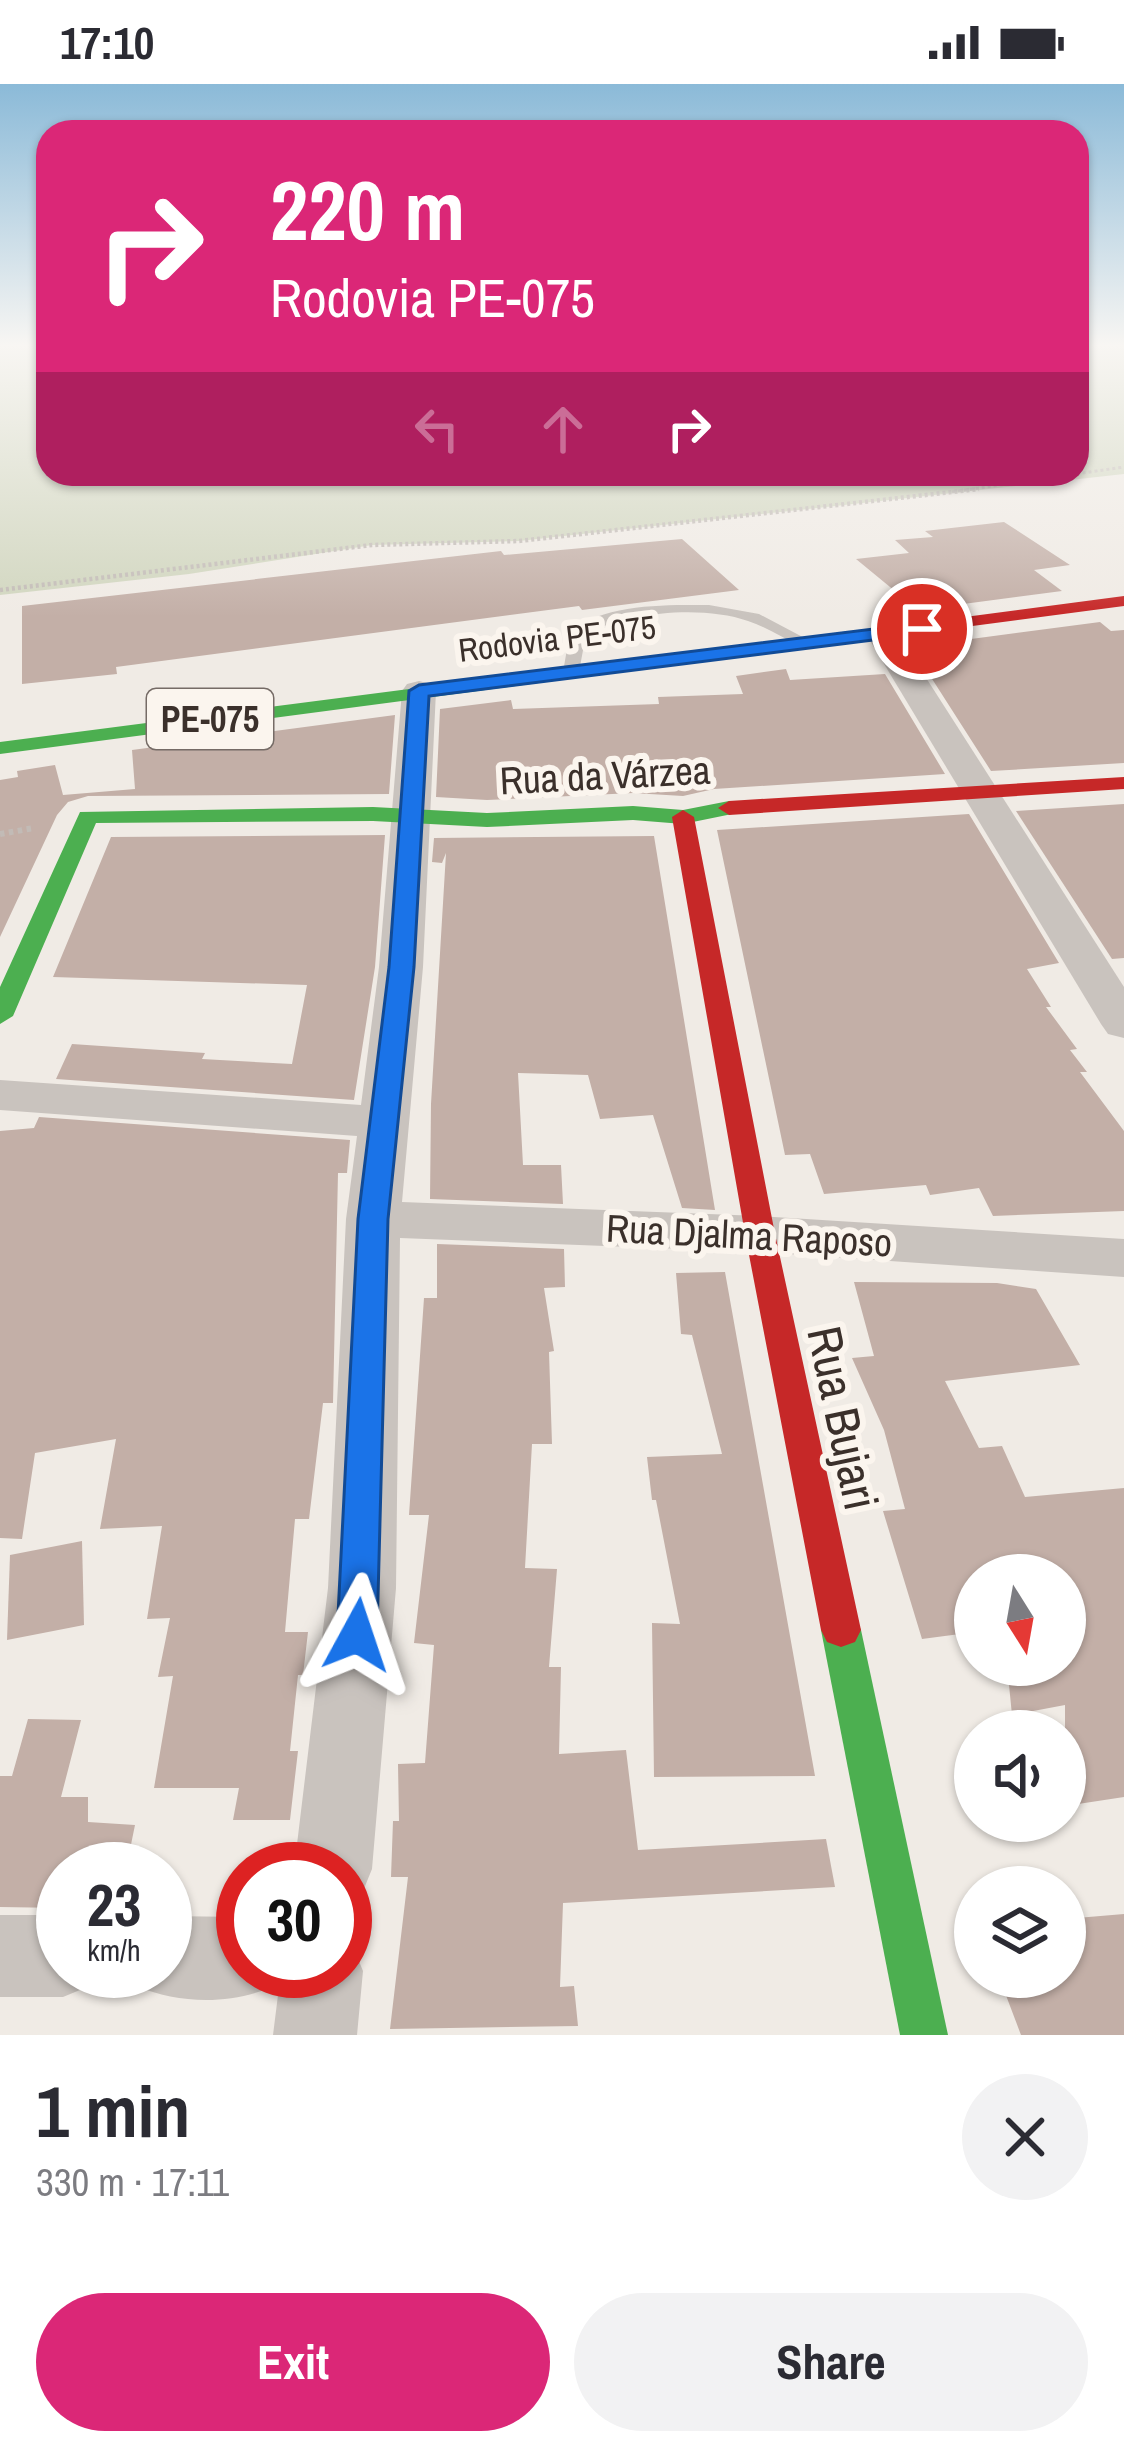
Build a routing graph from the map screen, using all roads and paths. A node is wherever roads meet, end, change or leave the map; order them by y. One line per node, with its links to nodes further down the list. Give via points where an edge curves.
1 (1124, 467): 2 (path)
2 (1089, 472)
3 (989, 486): 4 (path)
4 (0, 590)
5 (1124, 601): 6 (street, Rodovia PE-075 / PE-075)
6 (882, 634): 7 (street, Rodovia PE-075 / PE-075); 12 (street)
7 (806, 644): 8 (street, Rodovia PE-075 / PE-075); 8 (lane, via 720,610 640,615 578,632)
8 (571, 672): 9 (street, Rodovia PE-075 / PE-075)
9 (419, 691): 10 (street, Rodovia PE-075 / PE-075); 14 (street)
10 (0, 748)
11 (1124, 783): 12 (street, Rua da Várzea)
12 (977, 795): 13 (street, Rua da Várzea); 15 (street)
13 (682, 817): 14 (street, Rua da Várzea); 20 (street, Rua Bujari)
14 (411, 818): 16 (street, Rua da Várzea, via 88,818); 18 (street)
15 (1119, 1006)
16 (0, 1016)
17 (0, 1095): 18 (street)
18 (382, 1122): 19 (street)
19 (373, 1219): 20 (street, Rua Djalma Raposo); 22 (street, via 362,1588)
20 (760, 1234): 21 (street, Rua Djalma Raposo); 27 (street, Rua Bujari)
21 (1124, 1258)
22 (336, 1842)
23 (0, 1955): 24 (street)
24 (36, 1956)
25 (319, 1998): 26 (street)
26 (315, 2035)
27 (924, 2035)

